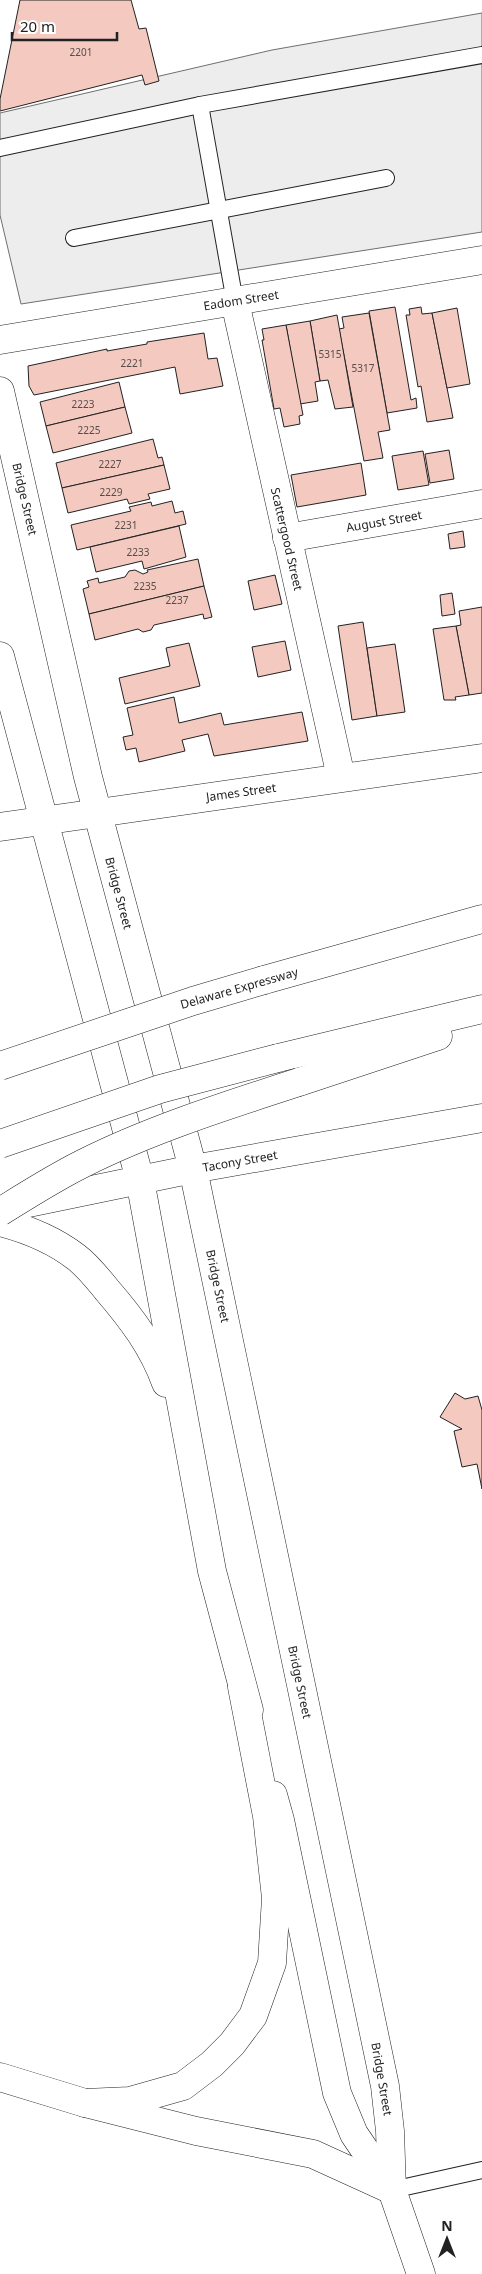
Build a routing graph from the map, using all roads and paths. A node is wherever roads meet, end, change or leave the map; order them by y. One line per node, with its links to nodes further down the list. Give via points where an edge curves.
1 (482, 55): 2 (lane)
2 (200, 105): 3 (lane); 5 (lane)
3 (0, 148)
4 (386, 178): 5 (lane)
5 (218, 209): 6 (lane); 8 (lane)
6 (74, 238)
7 (482, 260): 8 (main road, Eadom Street)
8 (235, 302): 9 (main road, Eadom Street); 12 (main road, Scattergood Street)
9 (0, 340)
10 (0, 391): 16 (main road, Bridge Street)
11 (482, 504): 12 (main road, August Street)
12 (287, 538): 15 (main road, Scattergood Street)
13 (0, 656): 17 (main road, Bridge Street)
14 (482, 758): 15 (main road, James Street)
15 (341, 777): 16 (main road, James Street)
16 (98, 813): 17 (main road, James Street); 25 (main road, Bridge Street)
17 (44, 821): 18 (main road, James Street); 26 (main road, Bridge Street)
18 (0, 827)
19 (482, 920): 22 (main road, Delaware Expressway, bridge, via 184,1004)
20 (482, 1008): 24 (main road, bridge, via 160,1089)
21 (482, 1022): 27 (main road, bridge, via 223,1107 82,1164)
22 (0, 1066)
23 (482, 1118): 25 (main road, Tacony Street)
24 (0, 1144)
25 (193, 1169): 26 (main road, Tacony Street); 34 (main road, Bridge Street, via 385,2086)
26 (140, 1180): 27 (main road, Tacony Street); 29 (main road, Bridge Street)
27 (0, 1210)
28 (0, 1222): 29 (main road, via 30,1232 78,1258 130,1316 149,1344)
29 (188, 1440): 30 (main road, Bridge Street, via 212,1571)
30 (242, 1687): 32 (main road, via 267,1816 276,1898 272,1963 253,2016 225,2050 184,2086 130,2101); 34 (main road, Bridge Street, via 280,1820 337,2093 354,2134)
31 (0, 2077): 32 (main road)
32 (85, 2104): 34 (main road, via 196,2131 313,2154)
33 (482, 2170): 34 (lane)
34 (392, 2190): 35 (main road, Bridge Street)
35 (421, 2274)

